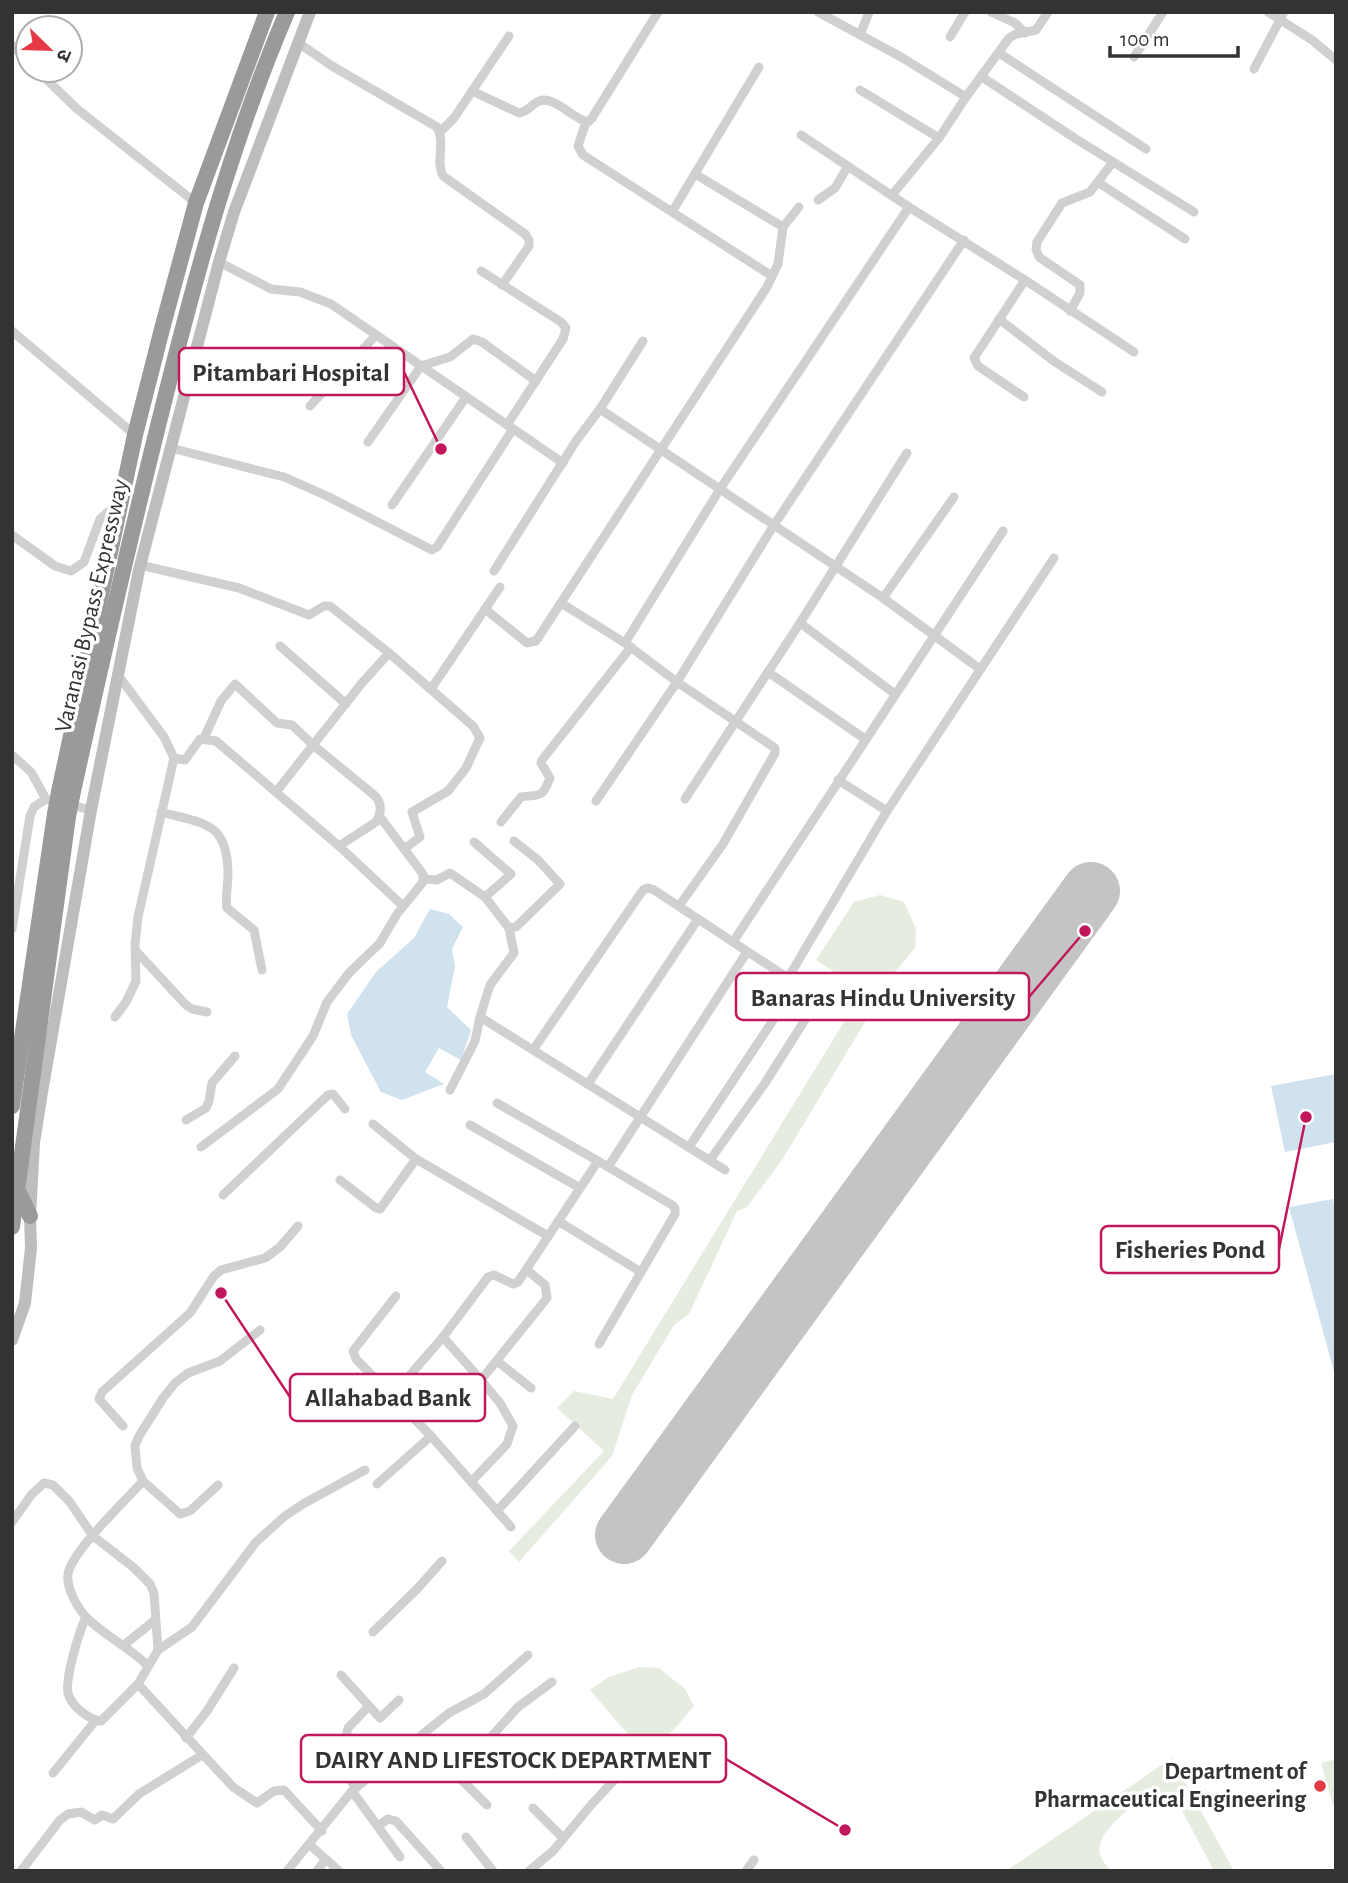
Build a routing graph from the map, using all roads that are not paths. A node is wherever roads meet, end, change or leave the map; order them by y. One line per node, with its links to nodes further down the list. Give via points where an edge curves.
1 (267, 12): 39 (highway, Varanasi Bypass Expressway)
2 (287, 12): 107 (highway, Varanasi Bypass Expressway, via 220,196)
3 (310, 12): 17 (street)
4 (658, 12): 28 (street)
5 (818, 12): 14 (street)
6 (869, 12): 14 (street)
7 (965, 12): 16 (street)
8 (991, 12): 13 (street)
9 (1048, 12): 13 (street, via 1036,30)
10 (1163, 12): 19 (street)
11 (1268, 12): 12 (street)
12 (1281, 16): 20 (street); 22 (street)
13 (1025, 33): 18 (street, via 1012,36)
14 (860, 35): 27 (street)
15 (509, 36): 26 (street)
16 (950, 37)
17 (297, 42): 29 (street); 47 (street)
18 (999, 53): 23 (street); 32 (street)
19 (1134, 57)
20 (1336, 60)
21 (759, 67): 35 (street)
22 (1254, 69)
23 (982, 77): 27 (street); 33 (street)
24 (51, 84): 39 (street)
25 (860, 90): 31 (street)
26 (472, 91): 28 (street, via 519,113 545,100); 29 (street)
27 (967, 97): 31 (street)
28 (586, 122): 42 (street, via 579,151)
29 (440, 132): 51 (street, via 440,170 447,181 529,240)
30 (801, 135): 34 (street)
31 (939, 138): 37 (street)
32 (1146, 149)
33 (1113, 162): 36 (street); 43 (street)
34 (849, 166): 37 (street); 38 (street, via 835,188)
35 (695, 174): 42 (street); 44 (street)
36 (1098, 183): 45 (street); 52 (street, via 1085,195 1062,203 1036,249 1039,257 1080,285)
37 (892, 195): 41 (street)
38 (818, 200)
39 (196, 203): 66 (highway, Varanasi Bypass Expressway)
40 (799, 207): 44 (street)
41 (909, 207): 46 (street); 72 (street)
42 (671, 212): 49 (street)
43 (1194, 212)
44 (783, 227): 49 (street)
45 (1185, 239)
46 (964, 240): 50 (street); 76 (street)
47 (219, 262): 55 (street, via 271,289 300,292 331,304); 68 (street)
48 (481, 271): 51 (street)
49 (772, 276): 69 (street)
50 (1025, 280): 52 (street); 53 (street)
51 (502, 285): 59 (street, via 566,328)
52 (1070, 312): 57 (street)
53 (999, 319): 60 (street); 62 (street, via 976,353 975,363)
54 (12, 331): 66 (street)
55 (376, 335): 58 (street); 63 (street)
56 (643, 341): 64 (street)
57 (1134, 352)
58 (421, 366): 59 (street, via 450,357 477,339); 61 (street); 67 (street)
59 (536, 381): 65 (street)
60 (1102, 391)
61 (466, 397): 65 (street); 75 (street)
62 (1024, 397)
63 (310, 406)
64 (600, 409): 69 (street); 71 (street)
65 (510, 427): 68 (street, via 432,550 284,477); 71 (street)
66 (135, 435): 74 (highway, Varanasi Bypass Expressway)
67 (368, 442)
68 (171, 448): 80 (street)
69 (662, 449): 72 (street); 85 (street)
70 (907, 453): 81 (street)
71 (563, 463): 82 (street)
72 (720, 489): 76 (street); 89 (street)
73 (954, 497): 84 (street)
74 (122, 500): 78 (street, via 100,519 84,562 71,571 55,566); 107 (highway, Varanasi Bypass Expressway)
75 (392, 505)
76 (774, 525): 81 (street); 95 (street)
77 (1003, 531): 88 (street)
78 (12, 535)
79 (1054, 558): 92 (street)
80 (140, 565): 91 (street, via 239,589 309,615 330,606); 94 (street)
81 (835, 566): 84 (street); 87 (street)
82 (494, 571)
83 (500, 587): 86 (street)
84 (883, 598): 88 (street)
85 (561, 603): 86 (street, via 532,644); 89 (street)
86 (485, 609): 96 (street)
87 (800, 623): 93 (street); 97 (street)
88 (935, 636): 92 (street); 97 (street)
89 (628, 645): 95 (street); 115 (street, via 542,760 550,778 542,794 521,797)
90 (280, 646): 98 (street)
91 (389, 653): 96 (street); 98 (street)
92 (980, 669): 111 (street)
93 (768, 672): 99 (street); 101 (street)
94 (118, 675): 104 (street); 110 (street)
95 (677, 682): 99 (street); 109 (street)
96 (431, 689): 119 (street, via 478,731 480,738 466,768 448,791 412,812 420,838)
97 (895, 694): 101 (street)
98 (346, 704): 102 (street)
99 (736, 721): 108 (street); 123 (street, via 771,744 775,753 723,844)
100 (204, 738): 102 (street, via 221,701 236,684 276,723 292,725); 104 (street, via 185,760); 106 (street, via 216,741)
101 (865, 739): 105 (street)
102 (313, 746): 106 (street); 114 (street, via 377,798)
103 (12, 755): 107 (street)
104 (174, 758): 112 (street)
105 (838, 780): 111 (street); 127 (street)
106 (276, 792): 118 (street)
107 (59, 796): 110 (street); 113 (highway, Varanasi Bypass Expressway, bridge); 126 (street, via 37,803 30,816)
108 (685, 799)
109 (596, 801)
110 (91, 810): 158 (street, via 34,1143)
111 (887, 811): 131 (street)
112 (161, 812): 128 (street, via 138,917); 130 (street, via 206,825 223,842 228,862 226,905 254,930)
113 (62, 815): 141 (highway, Varanasi Bypass Expressway); 156 (highway, Varanasi Bypass Expressway)
114 (380, 817): 118 (street); 119 (street)
115 (501, 822)
116 (514, 841): 125 (street, via 560,884 516,927)
117 (474, 842): 121 (street, via 511,874)
118 (339, 846): 122 (street)
119 (404, 849): 120 (street)
120 (424, 878): 121 (street, via 437,880 450,873); 122 (street)
121 (485, 897): 125 (street)
122 (402, 906): 147 (street, via 380,943 327,1002 313,1036 278,1089)
123 (679, 906): 124 (street); 136 (street, via 654,890 643,890)
124 (698, 919): 127 (street); 138 (street)
125 (509, 928): 135 (street, via 513,953 490,985)
126 (12, 929)
127 (733, 942): 129 (street)
128 (136, 951): 133 (street, via 186,1005); 134 (street, via 136,981)
129 (747, 952): 131 (street); 143 (street)
130 (262, 971)
131 (788, 978): 132 (street)
132 (797, 984): 148 (street); 150 (street, via 815,997 815,1004)
133 (207, 1012)
134 (115, 1017)
135 (480, 1017): 136 (street); 139 (street, via 469,1055)
136 (533, 1050): 138 (street)
137 (235, 1056): 144 (street, via 212,1083 206,1108)
138 (588, 1084): 143 (street)
139 (450, 1090)
140 (497, 1103): 151 (street)
141 (12, 1106)
142 (345, 1109): 157 (street, via 335,1096 328,1095)
143 (641, 1116): 148 (street); 152 (street)
144 (186, 1120)
145 (373, 1124): 149 (street)
146 (470, 1125): 155 (street)
147 (201, 1147)
148 (689, 1147): 150 (street)
149 (416, 1159): 154 (street, via 380,1209); 162 (street)
150 (710, 1160): 153 (street)
151 (598, 1161): 152 (street); 155 (street)
152 (608, 1167): 164 (street, via 675,1208)
153 (725, 1170)
154 (340, 1180)
155 (580, 1188): 159 (street)
156 (18, 1191): 158 (highway); 161 (highway, Varanasi Bypass Expressway)
157 (223, 1195)
158 (30, 1216): 168 (street, via 25,1303)
159 (558, 1221): 162 (street); 164 (street)
160 (298, 1226): 174 (street, via 265,1258 221,1270 190,1313 102,1392 99,1399)
161 (12, 1227)
162 (548, 1236): 163 (street)
163 (527, 1270): 167 (street, via 513,1284 494,1275 488,1277); 170 (street, via 545,1285 547,1298)
164 (641, 1272): 169 (street)
165 (396, 1296): 173 (street, via 353,1351)
166 (260, 1330): 178 (street, via 220,1361 188,1373 168,1391 135,1446)
167 (443, 1337): 171 (street); 173 (street)
168 (12, 1340)
169 (600, 1343)
170 (497, 1361): 171 (street); 172 (street)
171 (481, 1380): 179 (street, via 513,1426 507,1444)
172 (531, 1388)
173 (392, 1396): 176 (street)
174 (123, 1426)
175 (575, 1426): 182 (street)
176 (431, 1436): 179 (street); 180 (street)
177 (365, 1470): 191 (street, via 275,1524 256,1542 192,1627)
178 (143, 1481): 181 (street, via 175,1511 185,1514); 185 (street)
179 (471, 1482): 182 (street)
180 (377, 1484)
181 (218, 1485)
182 (497, 1511): 184 (street)
183 (12, 1522): 185 (street, via 32,1494 48,1483 68,1501)
184 (511, 1527)
185 (93, 1536): 187 (street, via 72,1563 68,1579); 188 (street, via 150,1584)
186 (442, 1561): 189 (street)
187 (86, 1617): 190 (street); 200 (street, via 67,1690 73,1703)
188 (155, 1620): 190 (street); 191 (street)
189 (373, 1632)
190 (124, 1644): 193 (street)
191 (158, 1650): 193 (street)
192 (528, 1655): 202 (street, via 484,1694 449,1713)
193 (147, 1665): 197 (street)
194 (234, 1668): 201 (street)
195 (341, 1675): 199 (street)
196 (552, 1682): 203 (street, via 518,1707)
197 (138, 1684): 200 (street, via 106,1719); 201 (street)
198 (400, 1700): 199 (street, via 380,1718)
199 (368, 1707): 207 (street, via 346,1736 356,1756 347,1775)
200 (96, 1720): 206 (street)
201 (186, 1738): 204 (street)
202 (419, 1738): 207 (street); 208 (street)
203 (489, 1739)
204 (202, 1755): 211 (street, via 253,1802 274,1791 288,1792); 218 (street, via 139,1794 113,1819 102,1815 95,1820 81,1812 63,1817)
205 (630, 1763): 213 (street)
206 (53, 1773)
207 (354, 1790): 210 (street); 211 (street)
208 (487, 1805)
209 (533, 1808): 213 (street)
210 (378, 1826): 215 (street); 222 (street, via 388,1819 396,1821)
211 (322, 1831): 214 (street)
212 (466, 1837): 223 (street)
213 (563, 1838): 224 (street)
214 (310, 1845): 216 (street); 219 (street)
215 (400, 1857)
216 (326, 1859): 220 (street); 221 (street)
217 (754, 1860): 225 (street)
218 (21, 1871)
219 (287, 1871)
220 (317, 1871)
221 (339, 1871)
222 (441, 1871)
223 (493, 1871)
224 (530, 1871)
225 (746, 1871)

